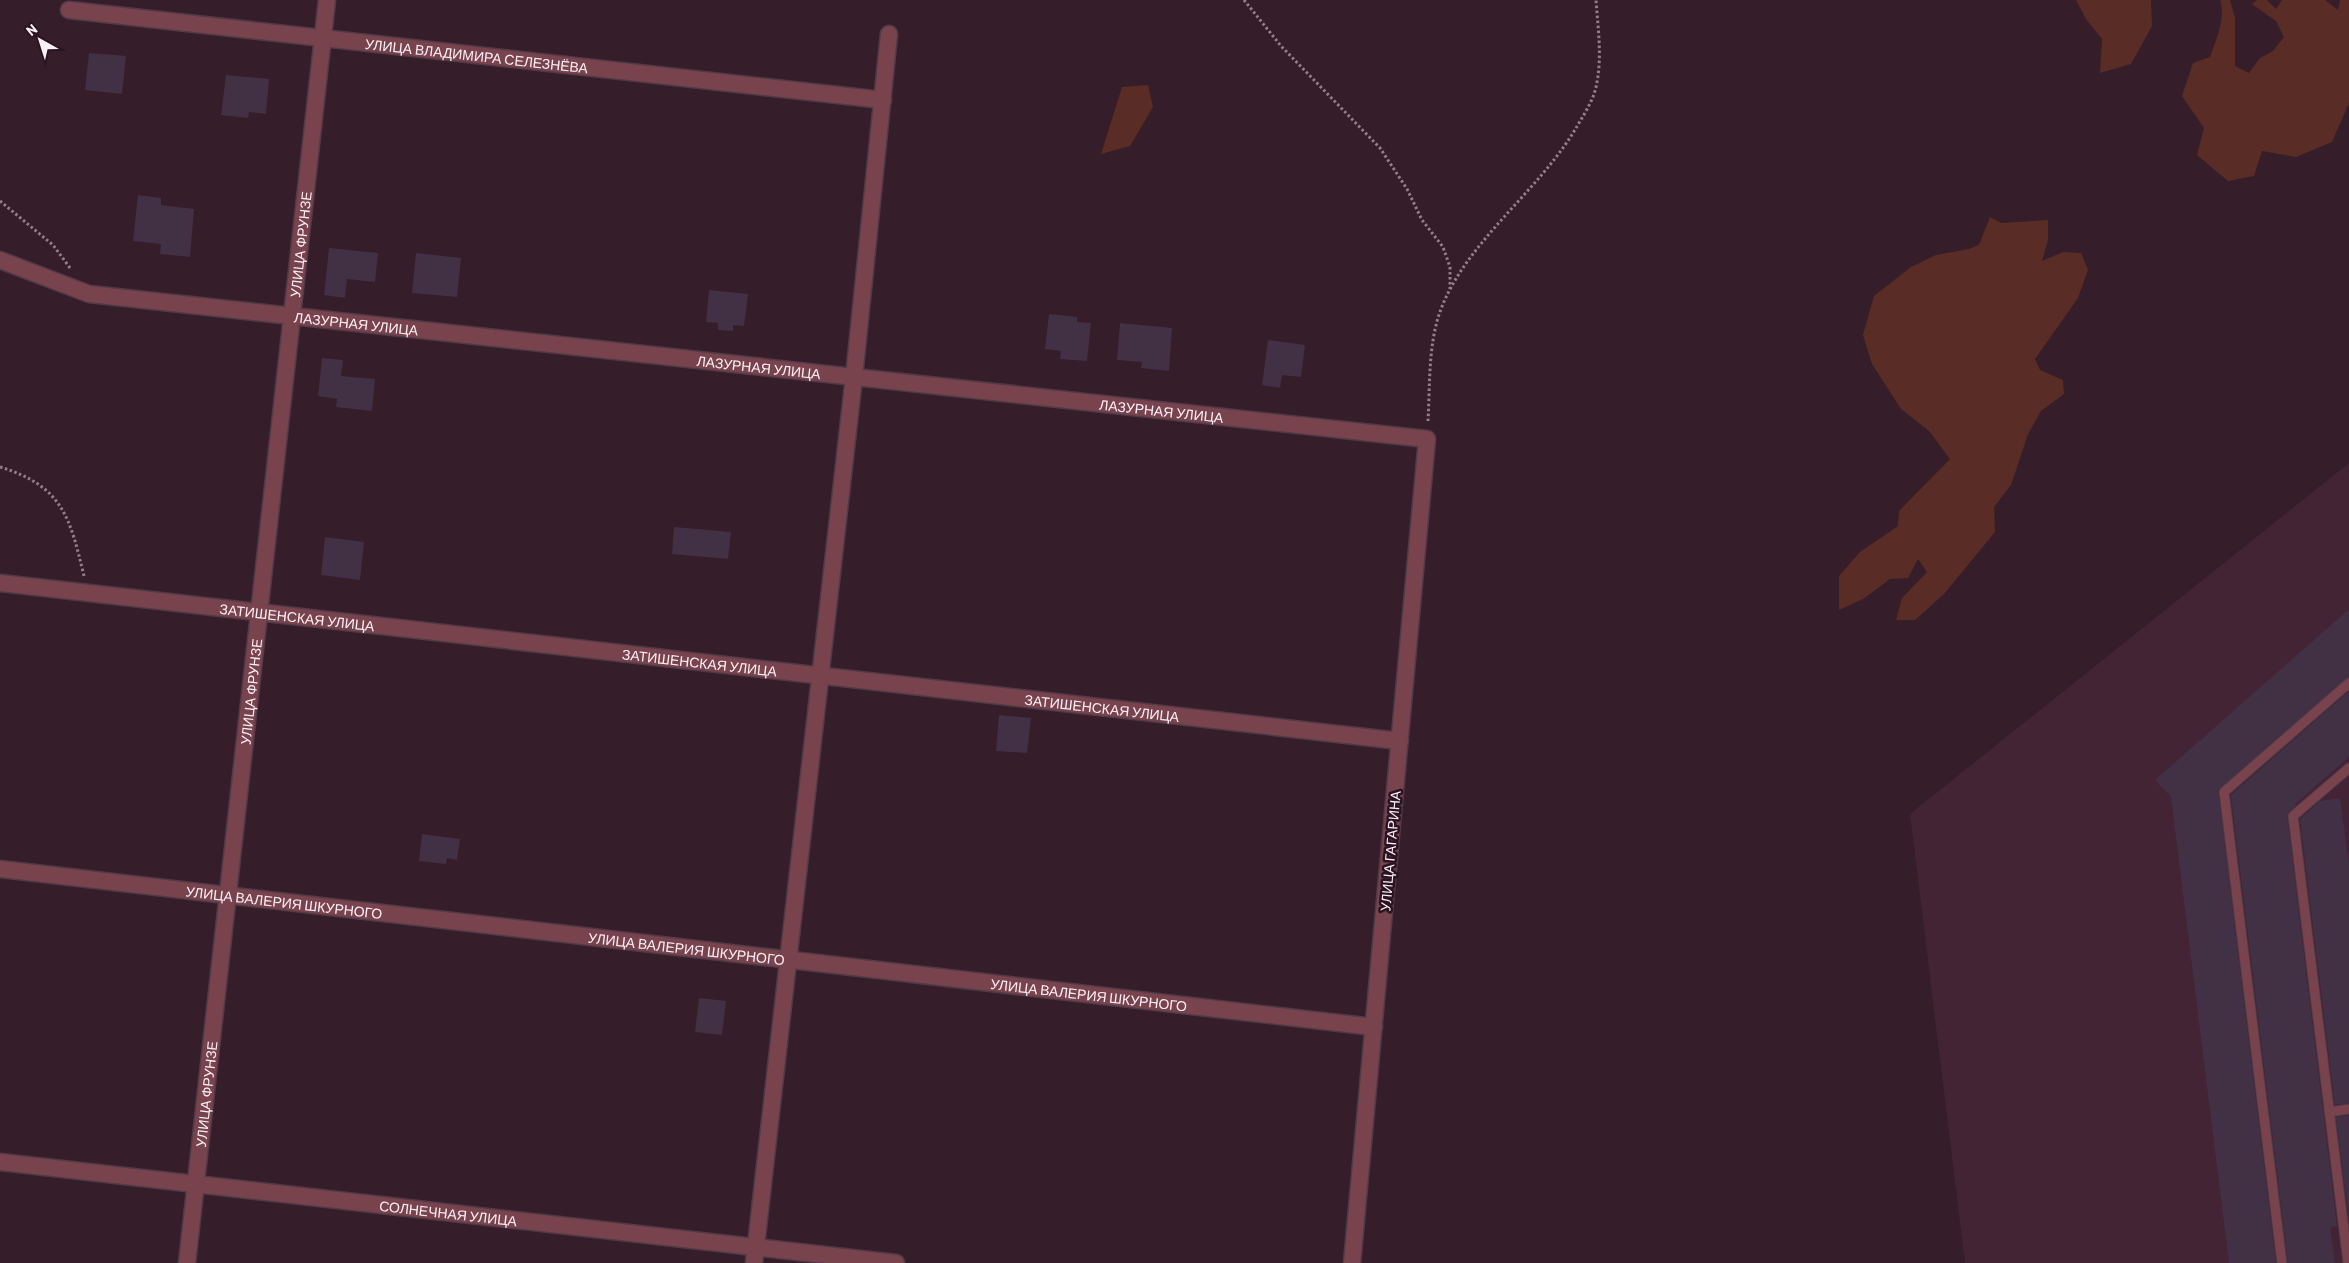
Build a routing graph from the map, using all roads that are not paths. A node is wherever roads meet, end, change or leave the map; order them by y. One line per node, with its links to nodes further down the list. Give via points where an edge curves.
1 (327, 0): 4 (street, УЛИЦА ФРУНЗЕ)
2 (69, 10): 4 (street, УЛИЦА ВЛАДИМИРА СЕЛЕЗНЁВА)
3 (889, 34): 5 (street)
4 (323, 38): 5 (street, УЛИЦА ВЛАДИМИРА СЕЛЕЗНЁВА); 7 (street, УЛИЦА ФРУНЗЕ)
5 (883, 100): 8 (street)
6 (0, 260): 7 (street, ЛАЗУРНАЯ УЛИЦА, via 89,294)
7 (292, 316): 8 (street, ЛАЗУРНАЯ УЛИЦА); 11 (street, УЛИЦА ФРУНЗЕ)
8 (854, 377): 9 (street, ЛАЗУРНАЯ УЛИЦА); 12 (street)
9 (1427, 439): 14 (street, УЛИЦА ГАГАРИНА)
10 (0, 584): 11 (street, ЗАТИШЕНСКАЯ УЛИЦА)
11 (259, 613): 12 (street, ЗАТИШЕНСКАЯ УЛИЦА); 17 (street, УЛИЦА ФРУНЗЕ)
12 (820, 676): 14 (street, ЗАТИШЕНСКАЯ УЛИЦА); 18 (street)
13 (2349, 683): 28 (lane, via 2224,792)
14 (1400, 741): 19 (street, УЛИЦА ГАГАРИНА)
15 (2349, 768): 21 (lane, via 2293,816)
16 (0, 870): 17 (street, УЛИЦА ВАЛЕРИЯ ШКУРНОГО)
17 (228, 896): 18 (street, УЛИЦА ВАЛЕРИЯ ШКУРНОГО); 23 (street, УЛИЦА ФРУНЗЕ)
18 (788, 960): 19 (street, УЛИЦА ВАЛЕРИЯ ШКУРНОГО); 24 (street)
19 (1374, 1027): 27 (street, УЛИЦА ГАГАРИНА)
20 (2349, 1109): 21 (lane)
21 (2329, 1112): 29 (lane)
22 (0, 1162): 23 (street, СОЛНЕЧНАЯ УЛИЦА)
23 (196, 1185): 24 (street, СОЛНЕЧНАЯ УЛИЦА); 25 (street, УЛИЦА ФРУНЗЕ)
24 (755, 1255): 26 (street, СОЛНЕЧНАЯ УЛИЦА)
25 (187, 1263)
26 (896, 1263)
27 (1352, 1263)
28 (2282, 1263)
29 (2348, 1263)

